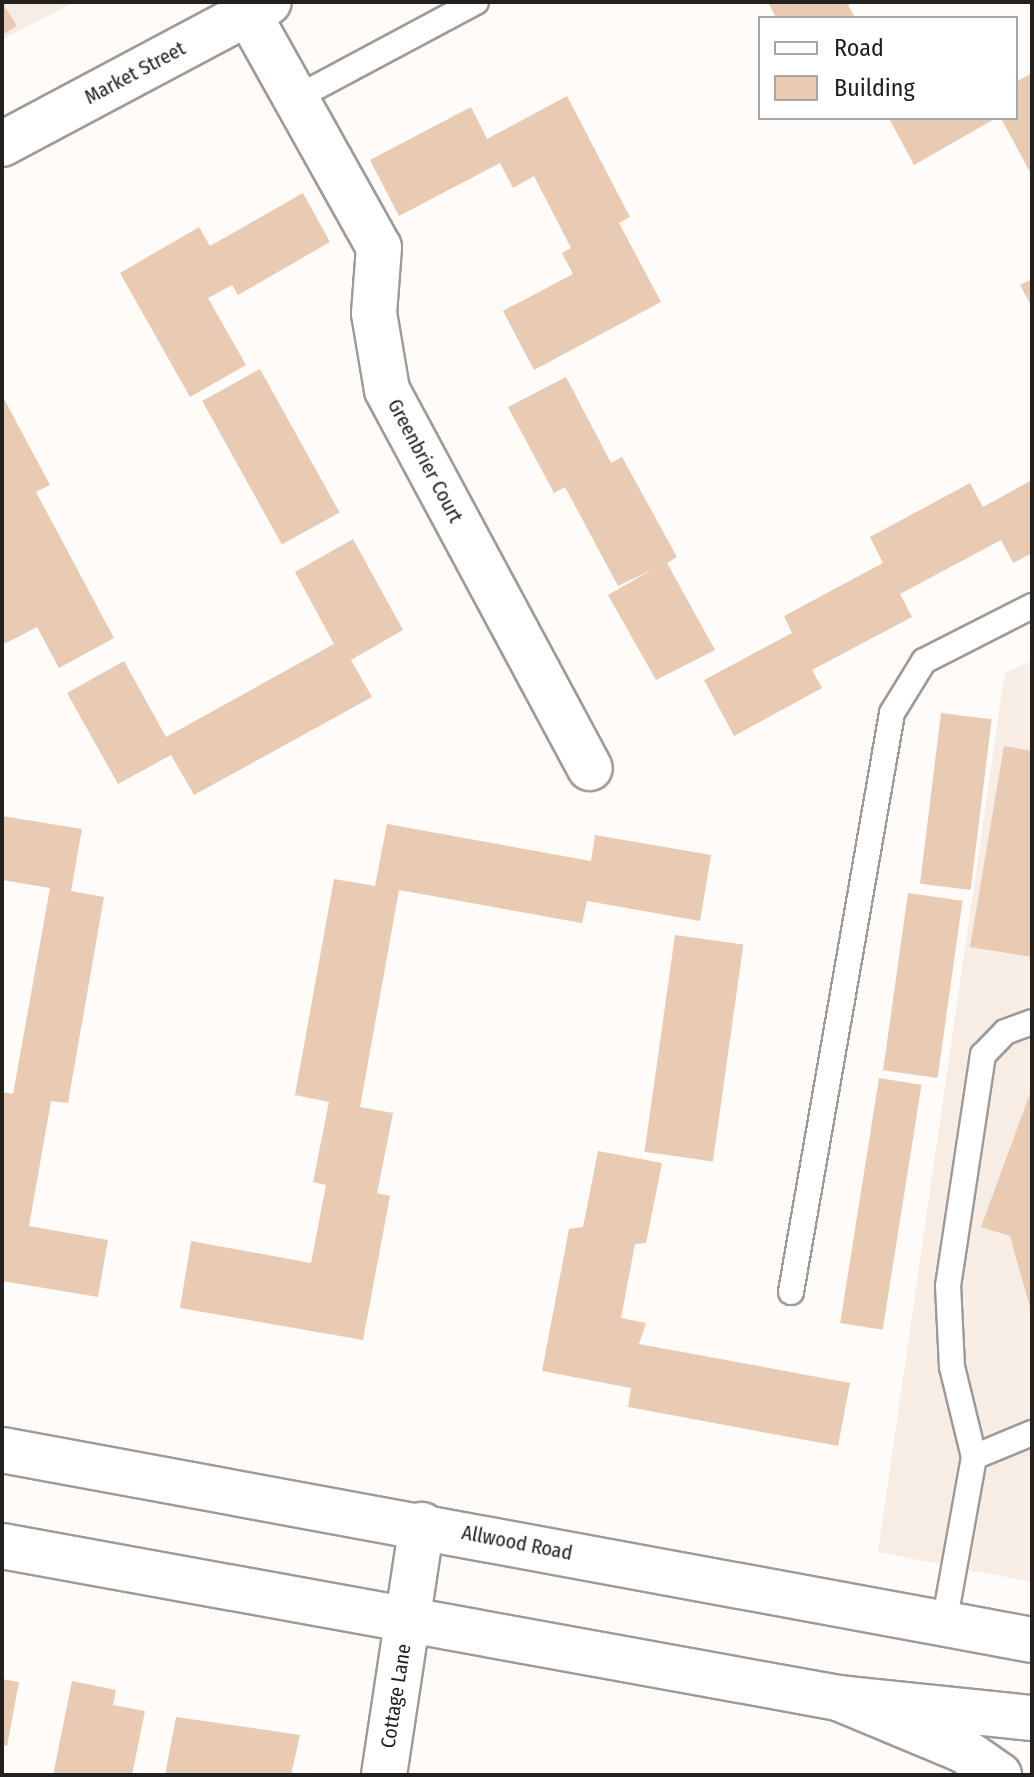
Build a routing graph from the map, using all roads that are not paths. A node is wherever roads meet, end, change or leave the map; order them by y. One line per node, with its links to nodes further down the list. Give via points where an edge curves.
1 (476, 2): 3 (lane)
2 (258, 8): 3 (main road, Greenbrier Court); 4 (main road, Market Street)
3 (296, 98): 6 (main road, Greenbrier Court, via 379,247 374,313 387,390)
4 (2, 144)
5 (1032, 606): 8 (lane, via 924,661 892,713)
6 (590, 768)
7 (1032, 1022): 11 (lane, via 1005,1032 983,1055 948,1286 952,1367)
8 (791, 1292)
9 (1032, 1433): 11 (lane)
10 (2, 1450): 12 (main road, Allwood Road)
11 (974, 1457): 15 (lane)
12 (422, 1525): 14 (main road, Cottage Lane); 15 (main road, Allwood Road)
13 (2, 1546): 14 (main road)
14 (408, 1618): 17 (main road); 19 (main road, Cottage Lane)
15 (944, 1624): 16 (main road, Allwood Road)
16 (1032, 1640)
17 (838, 1698): 18 (main road); 20 (main road, via 963,1750)
18 (1032, 1718)
19 (384, 1775)
20 (999, 1775)

